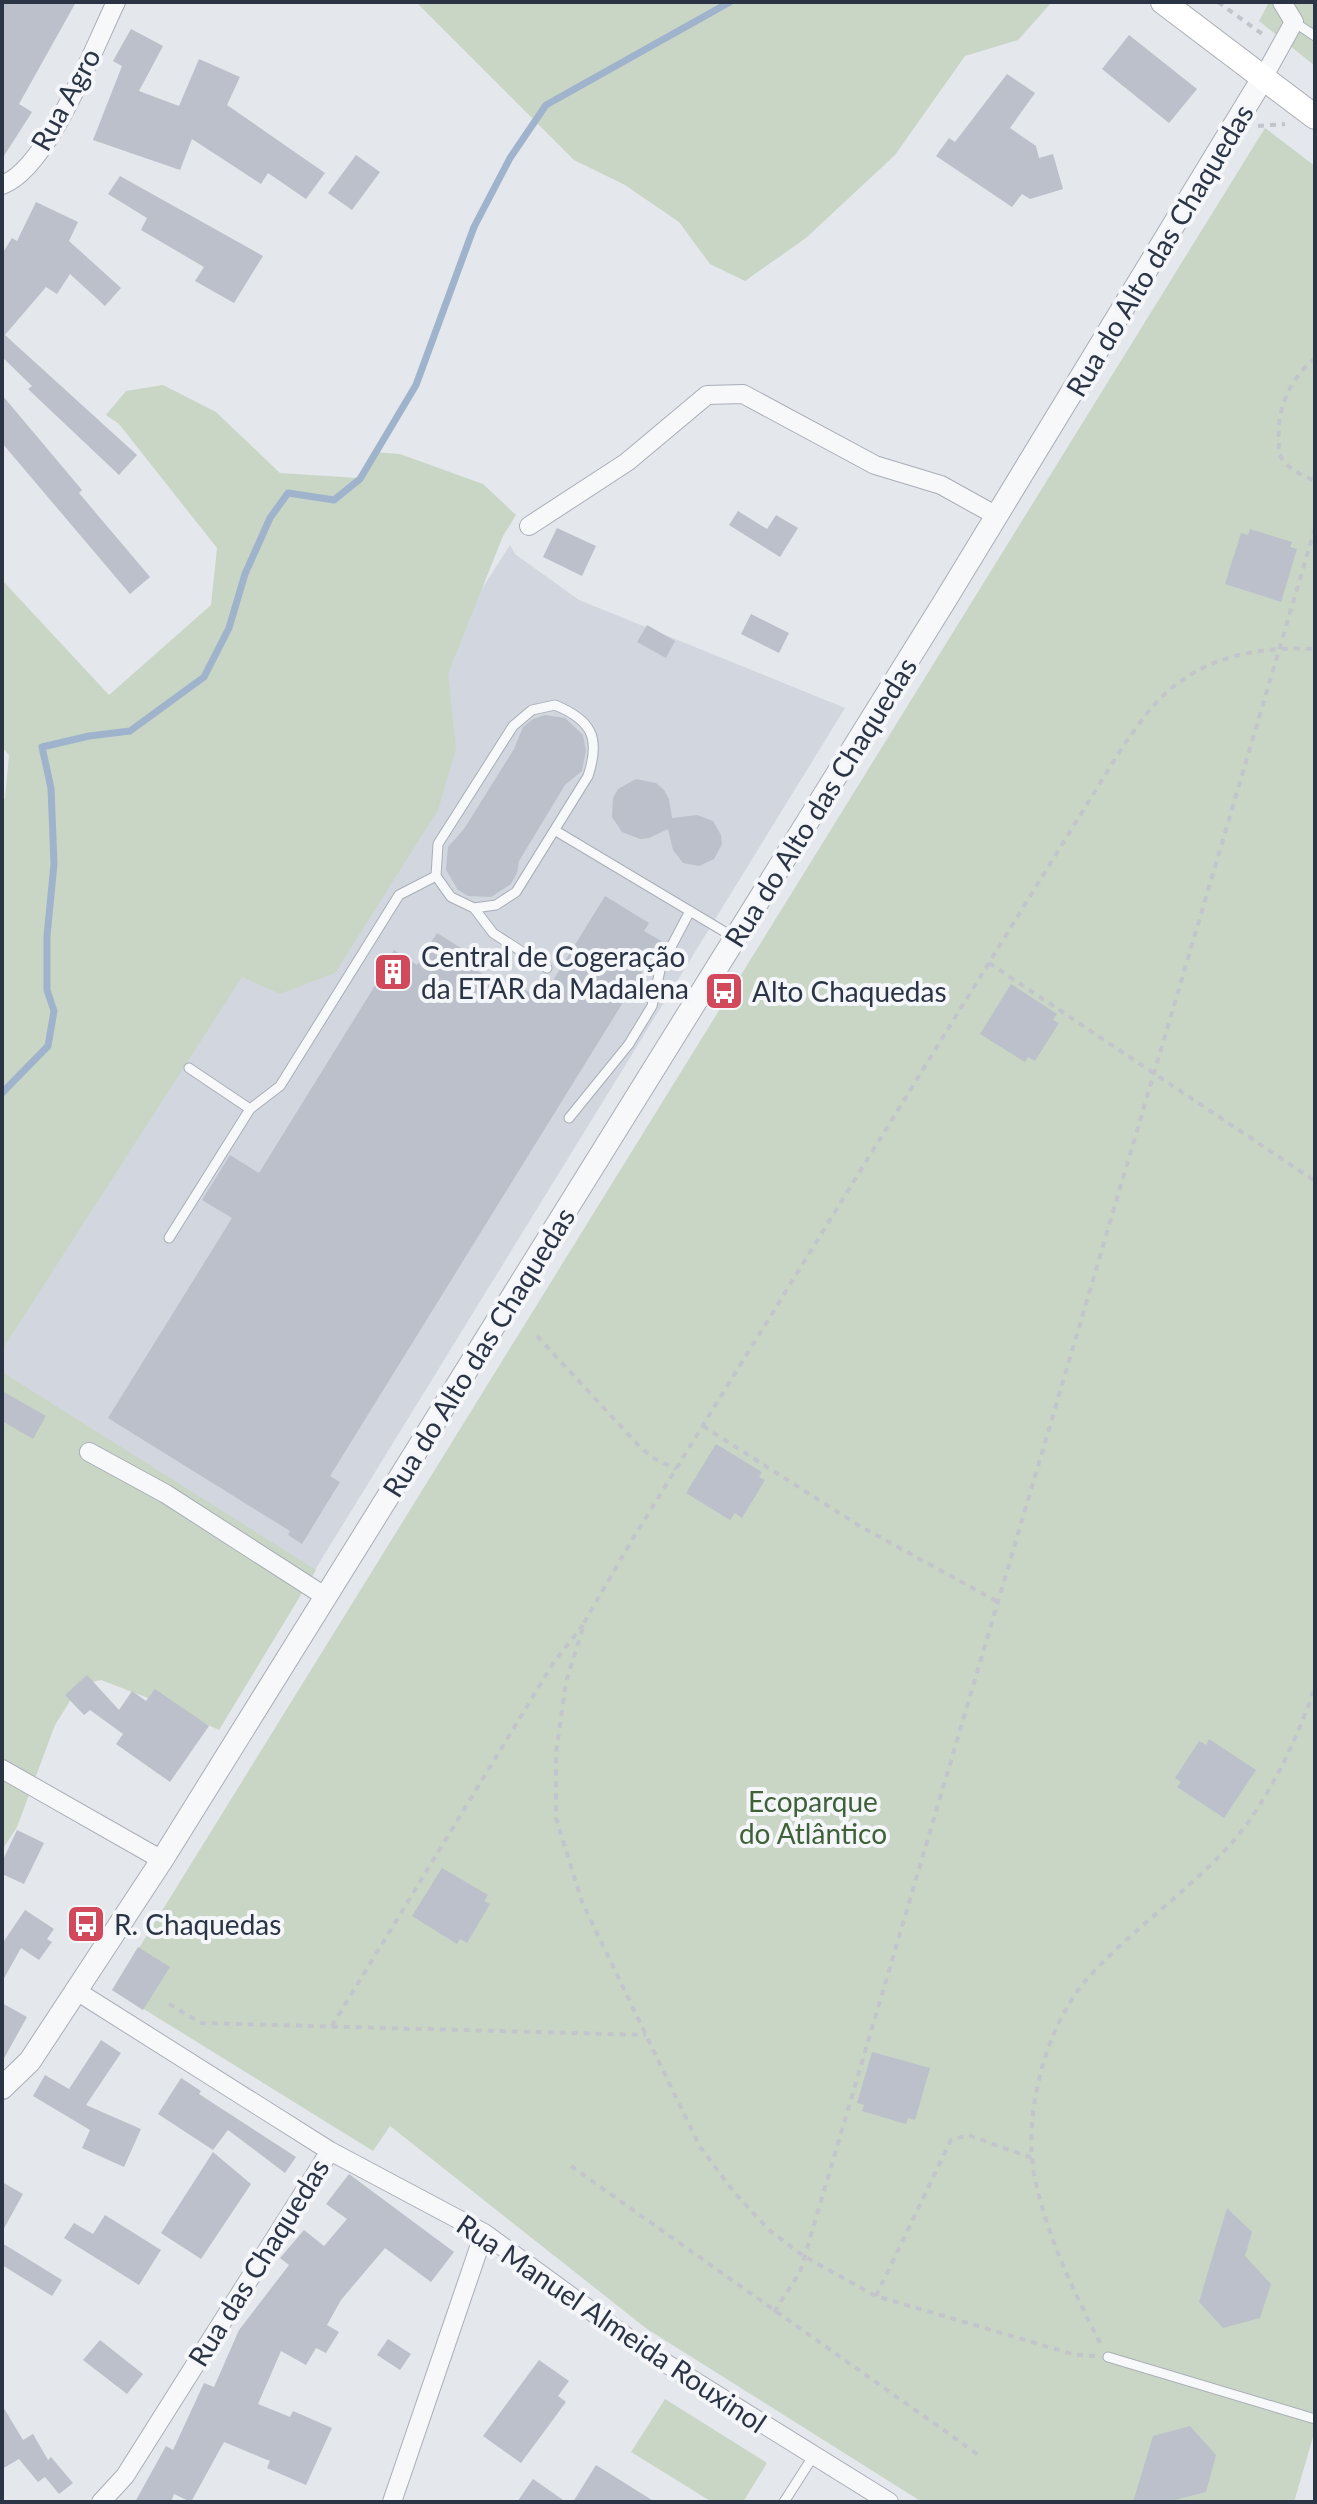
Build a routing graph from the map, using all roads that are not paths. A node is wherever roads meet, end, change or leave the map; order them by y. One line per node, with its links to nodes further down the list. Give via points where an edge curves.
1 (116, 2): 8 (street, Rua Agro, via 48,141 15,181)
2 (1163, 2): 6 (main road)
3 (1282, 2): 4 (street)
4 (1294, 22): 5 (lane); 6 (street, Rua do Alto das Chaquedas)
5 (1315, 36)
6 (1263, 78): 7 (main road); 9 (street, Rua do Alto das Chaquedas)
7 (1315, 117)
8 (2, 185)
9 (997, 516): 10 (street, via 941,485 875,465 743,394 707,395 627,462); 15 (street, Rua do Alto das Chaquedas)
10 (529, 526)
11 (556, 831): 12 (lane, via 595,756 591,733 578,715 555,705 532,710 513,726 438,844); 13 (lane, via 516,892 496,905); 14 (lane)
12 (436, 876): 13 (lane, via 451,897); 18 (lane, via 399,895 280,1086)
13 (474, 908): 16 (lane, via 493,933)
14 (690, 911): 15 (lane); 19 (lane, via 661,966 652,1006 629,1044)
15 (735, 938): 22 (street, Rua do Alto das Chaquedas)
16 (547, 968)
17 (189, 1068): 18 (lane)
18 (250, 1109): 20 (lane)
19 (569, 1118)
20 (169, 1238)
21 (89, 1452): 22 (street, via 166,1494)
22 (326, 1597): 24 (street, Rua do Alto das Chaquedas)
23 (2, 1769): 24 (street)
24 (162, 1860): 25 (street, Rua do Alto das Chaquedas)
25 (75, 1990): 26 (street, Rua do Alto das Chaquedas, via 30,2061); 27 (street, Rua das Chaquedas)
26 (2, 2088)
27 (330, 2151): 28 (street, Rua Manuel Almeida Rouxinol); 32 (street, Rua das Chaquedas, via 125,2476)
28 (484, 2233): 31 (street, Rua Manuel Almeida Rouxinol, via 646,2351); 33 (street)
29 (1108, 2357): 30 (lane)
30 (1315, 2419)
31 (814, 2455): 34 (lane); 35 (street, Rua Manuel Almeida Rouxinol)
32 (101, 2502)
33 (392, 2502)
34 (784, 2502)
35 (889, 2502)

